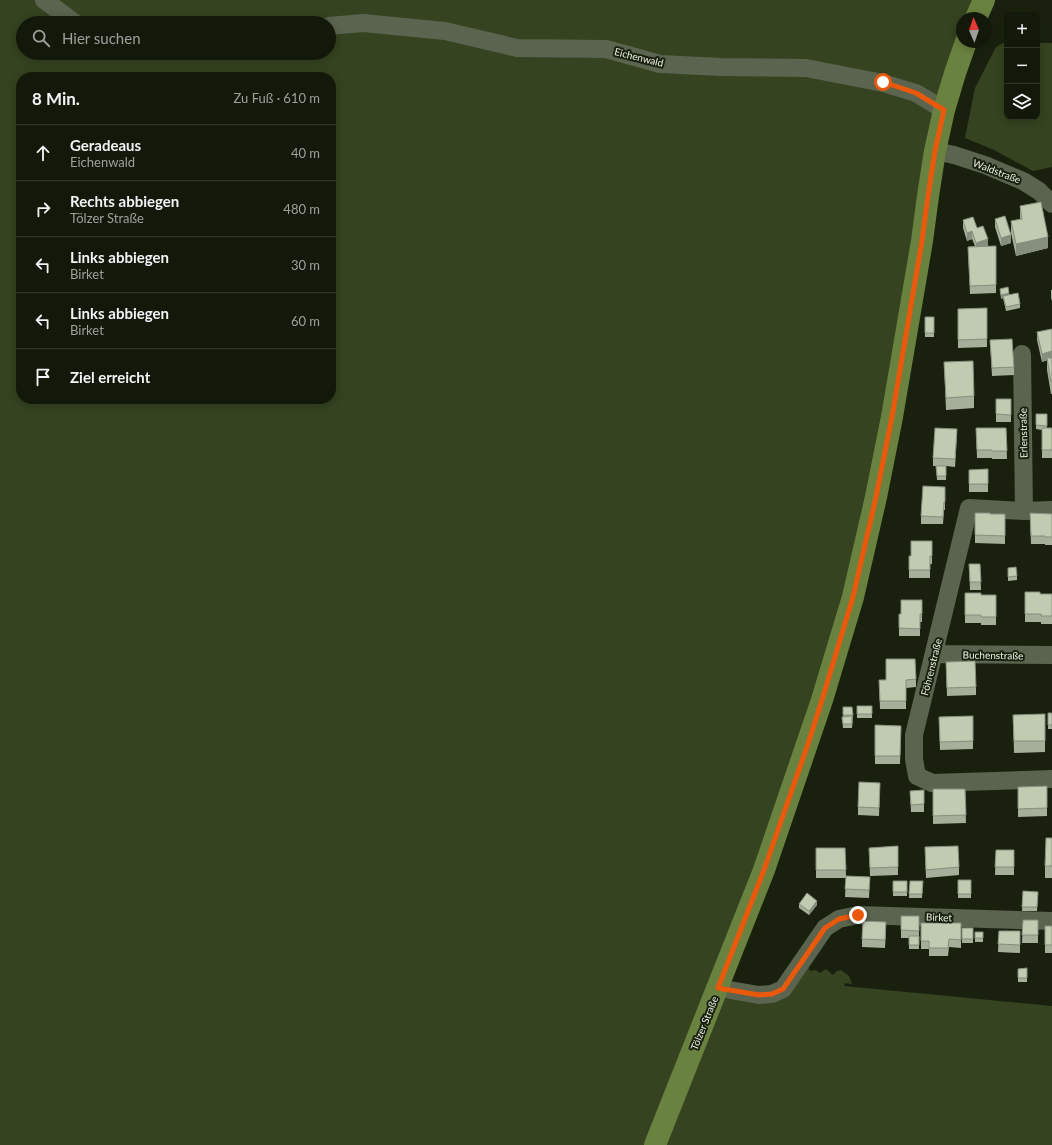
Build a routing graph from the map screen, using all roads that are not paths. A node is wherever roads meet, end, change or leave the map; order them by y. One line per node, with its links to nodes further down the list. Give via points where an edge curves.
1 (44, 0): 4 (street)
2 (984, 0): 3 (main road)
3 (979, 12)
4 (66, 16)
5 (336, 26): 7 (street, Eichenwald, via 364,24 445,31 517,48 606,49 660,64 806,68 883,82 916,93)
6 (964, 48): 7 (main road, Tölzer Straße)
7 (944, 110): 8 (main road, Tölzer Straße)
8 (935, 151): 9 (street, Waldstraße, via 985,165 1023,181); 17 (main road, Tölzer Straße, via 892,417 853,597 808,744 764,870)
9 (1052, 204)
10 (1022, 354): 12 (street, Erlenstraße)
11 (1052, 510): 12 (street, Föhrenstraße)
12 (1024, 511): 13 (street, Föhrenstraße, via 969,508)
13 (934, 654): 14 (street, Buchenstraße); 15 (street, Föhrenstraße, via 914,735 917,776 932,783)
14 (1052, 655)
15 (1052, 779)
16 (1052, 921): 17 (street, Birket, via 858,915 839,919 825,928 783,989 772,994 759,995)
17 (718, 988): 18 (main road, Tölzer Straße)
18 (655, 1145)

